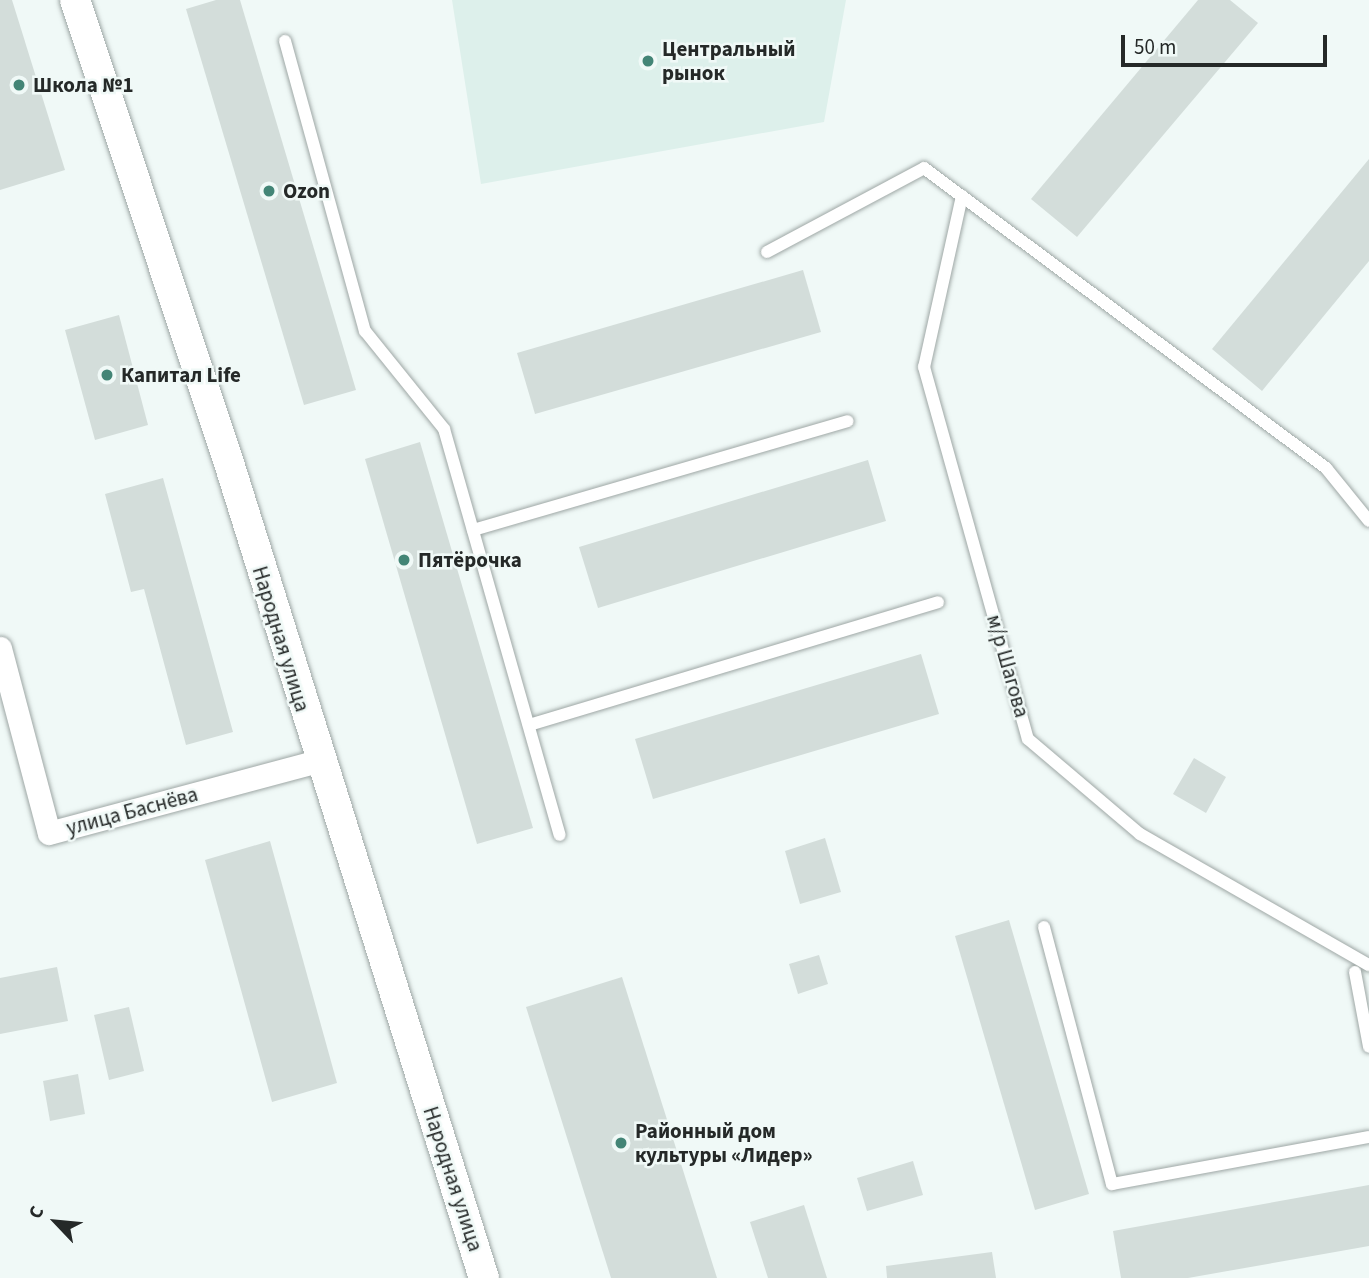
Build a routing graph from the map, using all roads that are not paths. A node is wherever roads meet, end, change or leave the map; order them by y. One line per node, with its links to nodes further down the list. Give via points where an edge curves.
1 (75, 0): 11 (street, Народная улица, via 229,463)
2 (285, 41): 7 (lane, via 365,331 444,429)
3 (962, 196): 4 (lane, via 924,169); 6 (lane, via 1326,468); 14 (lane, м/р Шагова, via 924,367 1028,739 1140,834)
4 (767, 252)
5 (847, 421): 7 (lane)
6 (1369, 521)
7 (473, 530): 10 (lane)
8 (938, 602): 10 (lane)
9 (0, 648): 11 (street, улица Баснёва, via 49,833)
10 (529, 725): 12 (lane)
11 (318, 761): 18 (street, Народная улица)
12 (561, 835)
13 (1044, 927): 17 (lane, via 1112,1184)
14 (1369, 965)
15 (1355, 972): 16 (lane)
16 (1369, 1047)
17 (1369, 1137)
18 (484, 1278)

